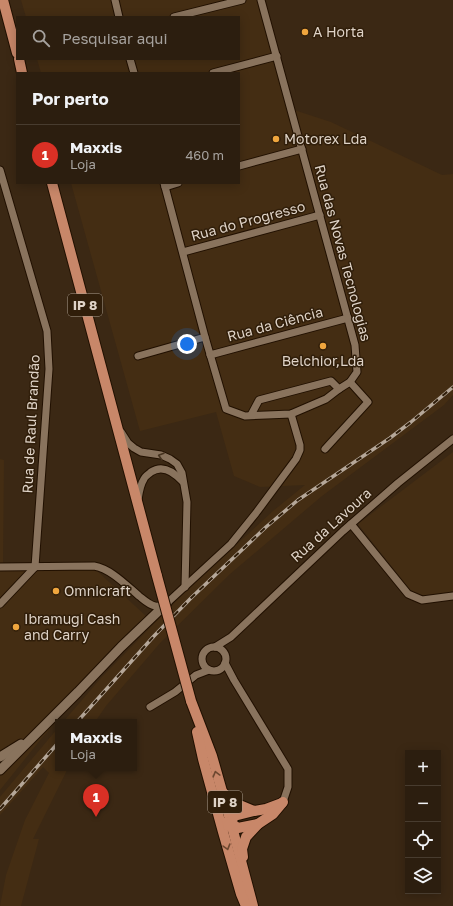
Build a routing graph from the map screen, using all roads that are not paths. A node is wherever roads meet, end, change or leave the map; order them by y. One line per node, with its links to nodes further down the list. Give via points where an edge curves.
1 (3, 0): 7 (main road)
2 (115, 0): 5 (street)
3 (242, 0): 6 (street)
4 (262, 0): 8 (street, Rua das Novas Tecnologias)
5 (119, 16)
6 (178, 16)
7 (16, 49)
8 (277, 56): 13 (street); 14 (street, Rua das Novas Tecnologias)
9 (18, 60): 11 (main road)
10 (130, 60): 12 (street)
11 (22, 72)
12 (134, 72)
13 (217, 72)
14 (302, 149): 15 (street); 19 (street, Rua das Novas Tecnologias)
15 (240, 166)
16 (0, 170): 36 (street, Rua de Raul Brandão, via 47,331 49,369)
17 (52, 184): 29 (main road, IP 8)
18 (164, 185): 20 (street)
19 (320, 215): 20 (street, Rua do Progresso); 21 (street, Rua das Novas Tecnologias)
20 (182, 252): 22 (street)
21 (348, 318): 23 (street, Rua da Ciência); 25 (street, Rua das Novas Tecnologias, via 355,345 357,372)
22 (205, 337): 23 (street); 24 (street)
23 (210, 355): 28 (street, via 226,409 245,416)
24 (138, 356)
25 (350, 382): 26 (street); 31 (street, via 368,402)
26 (339, 389): 27 (street, via 326,399); 28 (street, via 331,381 259,400)
27 (291, 414): 28 (street); 37 (street, via 300,445 296,459 231,544)
28 (251, 415)
29 (118, 427): 32 (street, one-way to 29, via 177,464 161,455 141,452 134,448); 33 (main road, IP 8)
30 (453, 439): 34 (street, Rua da Lavoura)
31 (325, 450)
32 (184, 483): 33 (street, via 170,471 155,470 144,479); 37 (street, via 187,502)
33 (138, 504): 50 (main road, IP 8, bridge)
34 (351, 524): 38 (street, via 408,594 422,600); 41 (street, Rua da Lavoura)
35 (0, 567): 36 (street)
36 (35, 567): 39 (street, via 100,567 150,604 160,606); 40 (street)
37 (184, 587): 39 (street)
38 (453, 596)
39 (167, 603): 52 (street)
40 (0, 604)
41 (230, 637): 42 (street, Rua da Lavoura); 43 (street)
42 (215, 648): 43 (street); 44 (street, via 209,648 204,653)
43 (224, 653): 45 (street)
44 (202, 662): 46 (street); 48 (street)
45 (225, 662): 47 (street); 49 (street)
46 (209, 670): 47 (street); 48 (street)
47 (218, 670): 49 (street)
48 (196, 675): 51 (street)
49 (234, 680): 57 (street, via 288,769 288,787)
50 (190, 700): 55 (main road, IP 8, one-way to 50, via 212,756); 56 (main road, IP 8)
51 (150, 707)
52 (33, 737): 53 (street); 54 (street)
53 (0, 757)
54 (0, 770)
55 (221, 790): 58 (main road, via 235,803); 59 (main road, IP 8)
56 (215, 800): 59 (main road, via 225,822); 61 (main road, IP 8)
57 (284, 802): 58 (main road); 60 (main road, via 273,814)
58 (254, 812): 59 (main road, via 234,816)
59 (231, 823): 60 (main road, via 238,828); 61 (main road); 62 (main road, IP 8)
60 (258, 824): 62 (main road, via 246,837 242,849)
61 (223, 832): 63 (main road, IP 8, one-way to 63)
62 (244, 872): 64 (main road, IP 8)
63 (246, 906)
64 (253, 906)

